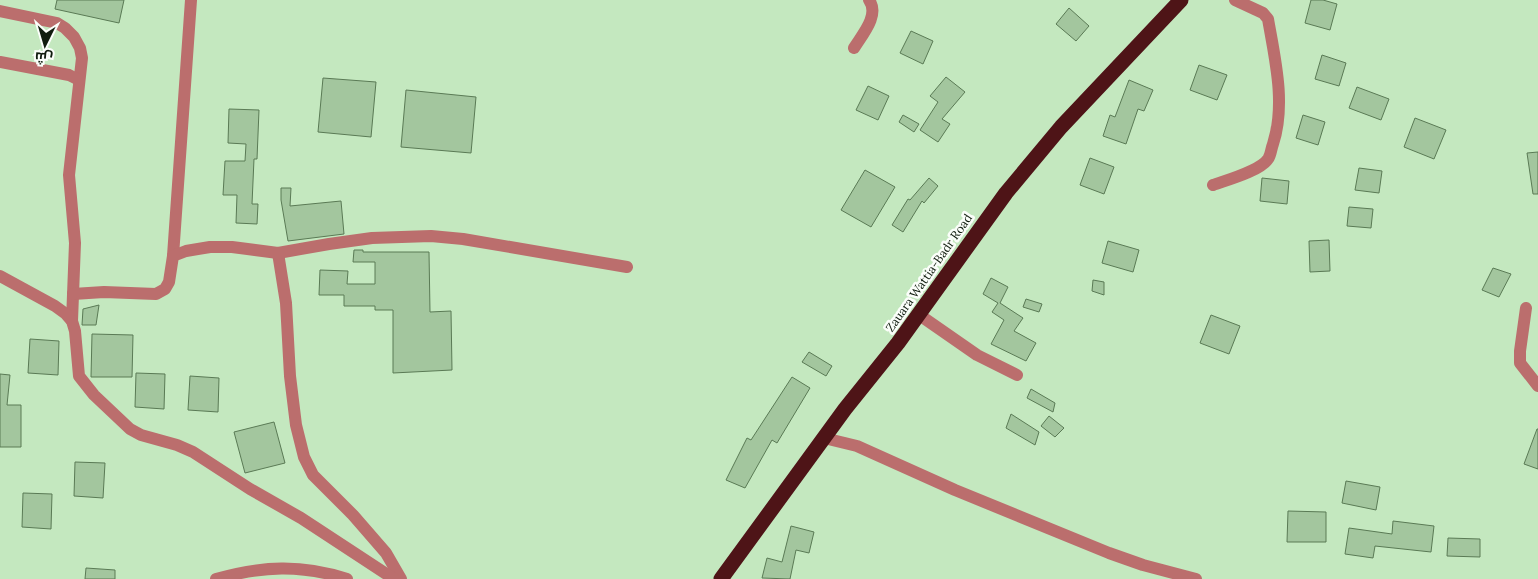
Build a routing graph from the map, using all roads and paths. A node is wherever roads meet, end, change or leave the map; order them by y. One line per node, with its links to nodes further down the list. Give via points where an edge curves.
1 (191, 0): 11 (street)
2 (869, 0): 6 (street, via 872,15)
3 (1181, 0): 16 (highway, Zauara Wattia-Badr Road, via 1038,152)
4 (1235, 0): 9 (street, via 1263,13 1268,19 1279,110 1268,160 1254,170)
5 (0, 11): 8 (street, via 57,23 65,28 80,48)
6 (854, 48)
7 (0, 62): 8 (street, via 69,75)
8 (79, 80): 14 (street, via 69,175 75,243)
9 (1213, 185)
10 (278, 252): 11 (street, via 210,247); 12 (street, via 372,238 431,236); 24 (street, via 286,303 296,425 304,457 313,475 386,553)
11 (173, 256): 14 (street, via 169,282 156,294)
12 (627, 267)
13 (0, 276): 17 (street, via 55,306)
14 (72, 294): 17 (street)
15 (1526, 308): 19 (street, via 1520,363)
16 (918, 314): 18 (street, via 977,355); 20 (highway, Zauara Wattia-Badr Road)
17 (72, 321): 23 (street, via 79,376 130,430 193,452)
18 (1017, 375)
19 (1538, 386)
20 (824, 438): 25 (highway, Zauara Wattia-Badr Road); 26 (street, via 857,446 1117,556)
21 (216, 579): 22 (street, via 266,568 297,568)
22 (347, 579)
23 (394, 579)
24 (401, 579)
25 (721, 579)
26 (1196, 579)

